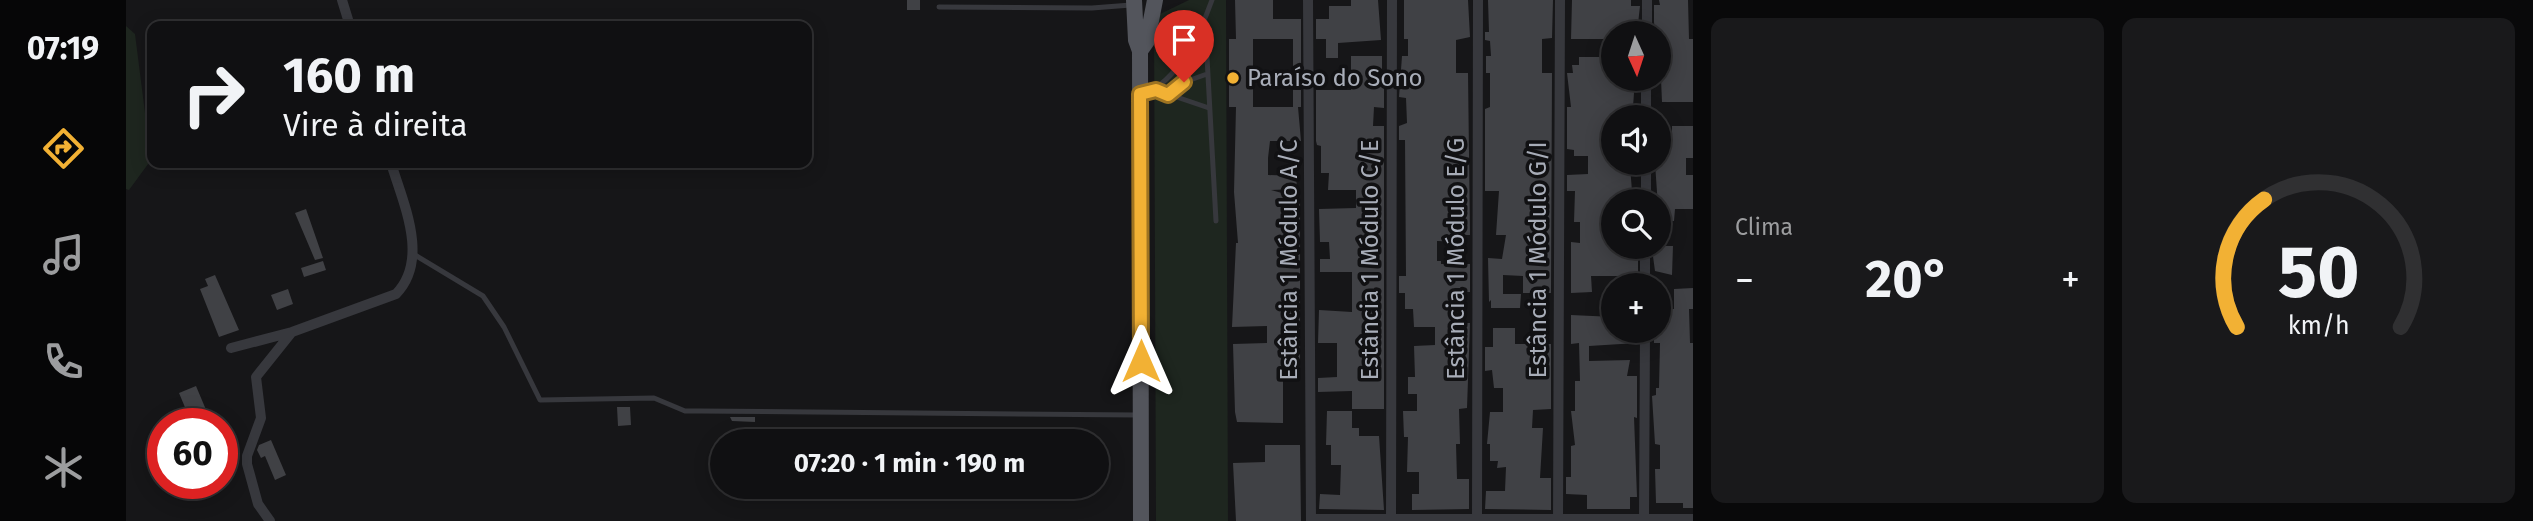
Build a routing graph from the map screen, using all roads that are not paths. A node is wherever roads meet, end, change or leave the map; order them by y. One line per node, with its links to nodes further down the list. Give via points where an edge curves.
1 (342, 0): 10 (street)
2 (1155, 0): 14 (main road, via 1147,41)
3 (1212, 0): 12 (lane)
4 (1308, 0): 28 (street, Estância 1 Módulo A/C)
5 (1392, 0): 29 (street, Estância 1 Módulo C/E)
6 (1478, 0): 26 (street, Estância 1 Módulo E/G)
7 (1560, 0): 30 (street, Estância 1 Módulo G/I)
8 (1647, 0): 13 (street)
9 (1133, 3): 11 (lane, via 1091,8); 14 (main road)
10 (346, 5)
11 (939, 7)
12 (1205, 21): 15 (lane); 16 (lane, via 1178,65)
13 (1647, 21)
14 (1140, 51): 16 (main road)
15 (1207, 74): 17 (lane, via 1179,84); 18 (lane)
16 (1148, 92): 17 (lane); 25 (main road)
17 (1168, 95): 18 (lane)
18 (1209, 108): 20 (lane)
19 (392, 168): 21 (street)
20 (1216, 221)
21 (415, 255): 22 (street, via 397,295); 25 (lane, via 483,296 504,327 540,400 654,398 685,411)
22 (292, 332): 24 (street); 32 (street, via 256,377 261,418 247,464 258,503)
23 (1645, 343): 31 (street)
24 (231, 348)
25 (1141, 415): 33 (main road)
26 (1477, 519): 29 (street); 30 (street)
27 (1693, 519): 31 (street)
28 (1311, 520): 29 (street)
29 (1391, 520)
30 (1558, 520): 31 (street)
31 (1644, 520)
32 (270, 521)
33 (1141, 521)

